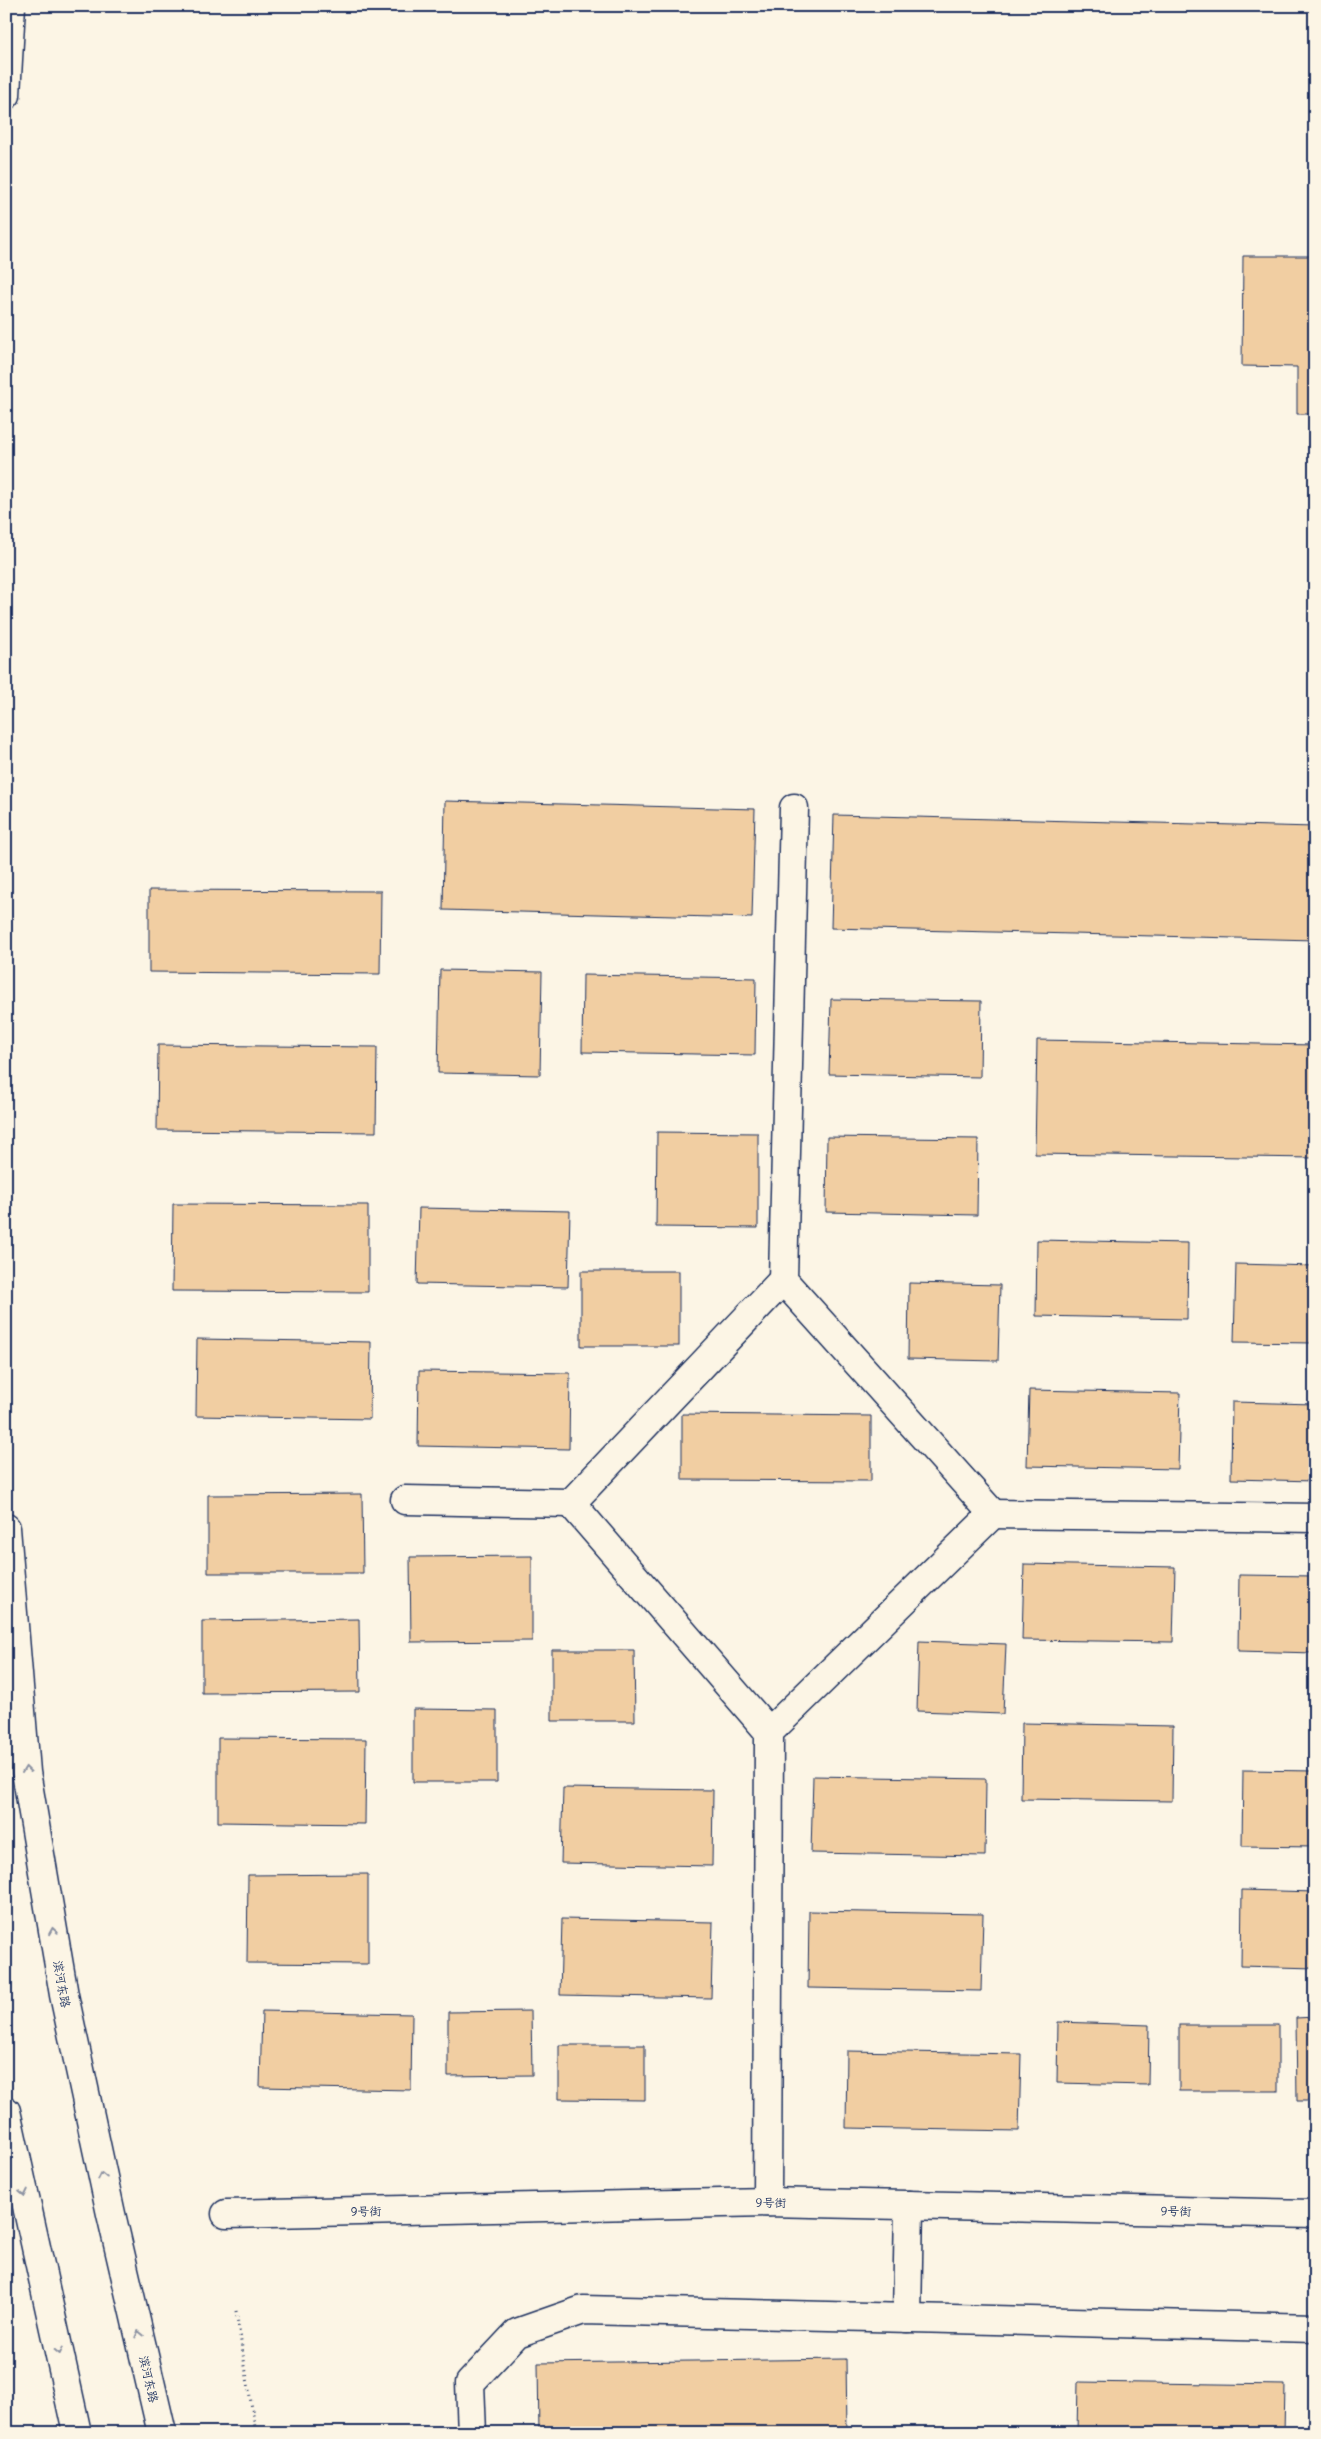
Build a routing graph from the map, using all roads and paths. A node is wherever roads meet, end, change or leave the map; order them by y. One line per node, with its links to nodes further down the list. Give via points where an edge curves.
1 (11, 6): 2 (street)
2 (6, 95)
3 (794, 808): 4 (street)
4 (783, 1280): 6 (street); 7 (street)
5 (405, 1500): 6 (street)
6 (571, 1502): 10 (street)
7 (992, 1514): 8 (street); 10 (street)
8 (1315, 1518)
9 (6, 1528): 20 (street, 滨河东路, one-way to 9, via 64,1995 26,1772)
10 (769, 1732): 12 (street)
11 (6, 2111): 19 (street, one-way to 19)
12 (767, 2202): 13 (street, 9号街); 14 (street, 9号街)
13 (909, 2205): 15 (street, 9号街); 17 (street)
14 (226, 2214)
15 (1315, 2214)
16 (236, 2311): 21 (path)
17 (907, 2318): 18 (street); 22 (street, via 583,2310 517,2333 470,2383)
18 (1315, 2328)
19 (76, 2433)
20 (162, 2433)
21 (256, 2433)
22 (472, 2433)

